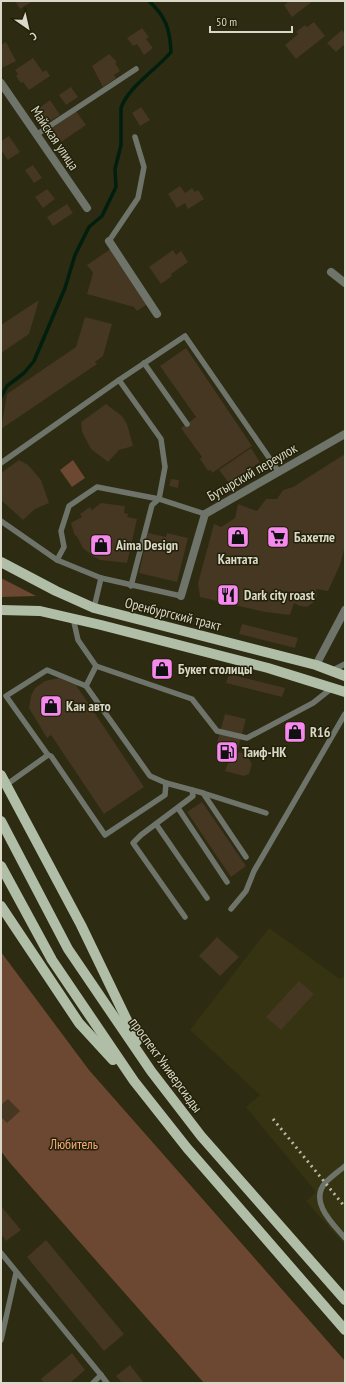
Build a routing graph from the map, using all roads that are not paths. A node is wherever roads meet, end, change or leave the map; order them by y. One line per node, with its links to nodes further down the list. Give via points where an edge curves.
1 (136, 69): 3 (lane)
2 (1, 83): 3 (street, Майская улица)
3 (36, 135): 5 (street, Майская улица)
4 (135, 137): 6 (lane, via 144,167 138,198)
5 (87, 208)
6 (109, 241): 9 (street)
7 (331, 272): 8 (street)
8 (345, 283)
9 (157, 314)
10 (144, 363): 11 (lane); 12 (lane); 15 (lane, via 184,336)
11 (119, 380): 14 (lane); 16 (lane, via 161,439 165,467)
12 (187, 424)
13 (345, 434): 15 (street, Бутырский переулок)
14 (1, 462)
15 (279, 472): 17 (street, Бутырский переулок)
16 (159, 499): 17 (lane); 19 (lane, via 98,487 69,506 61,531 64,547); 22 (lane, via 152,505)
17 (205, 514): 23 (street, Бутырский переулок)
18 (1, 521): 19 (lane)
19 (57, 560): 21 (lane)
20 (1, 562): 24 (main road, Оренбургский тракт)
21 (101, 578): 22 (lane); 24 (lane)
22 (131, 586): 23 (lane)
23 (181, 596)
24 (94, 608): 31 (main road, Оренбургский тракт)
25 (14, 609): 26 (main road, Оренбургский тракт); 28 (main road); 29 (main road, Оренбургский тракт)
26 (1, 610)
27 (345, 610): 31 (street)
28 (1, 618)
29 (73, 618): 32 (lane, via 78,640); 36 (main road, Оренбургский тракт, via 268,668)
30 (345, 664): 33 (lane)
31 (316, 665): 33 (main road, Оренбургский тракт)
32 (96, 666): 35 (lane); 36 (lane, via 192,699 217,731 248,738 313,703)
33 (331, 671): 34 (main road, Оренбургский тракт)
34 (345, 676)
35 (86, 686): 39 (lane, via 47,670 6,696); 41 (lane, via 150,776)
36 (332, 688): 37 (main road, Оренбургский тракт)
37 (345, 692)
38 (345, 714): 54 (lane, via 254,871 246,891)
39 (48, 755): 41 (lane, via 105,836 165,795); 42 (lane)
40 (1, 775): 42 (main road)
41 (166, 783): 43 (lane)
42 (6, 785): 56 (main road, via 81,925)
43 (192, 790): 44 (lane); 45 (lane, via 193,796)
44 (203, 793): 46 (lane); 49 (lane)
45 (178, 808): 48 (lane); 51 (lane)
46 (266, 813)
47 (1, 822): 56 (main road, проспект Универсиады, via 68,949)
48 (156, 824): 52 (lane); 55 (lane, via 133,843)
49 (246, 857)
50 (1, 866): 57 (main road, via 52,960)
51 (227, 882)
52 (207, 898)
53 (1, 906): 57 (main road, via 79,1023)
54 (232, 909)
55 (186, 917)
56 (151, 1071): 62 (main road, проспект Универсиады, via 201,1136)
57 (134, 1082): 63 (main road, via 187,1148)
58 (345, 1166): 59 (lane, via 325,1183 320,1196 324,1213)
59 (345, 1238)
60 (1, 1254): 61 (lane)
61 (16, 1273): 64 (lane); 65 (lane)
62 (345, 1300)
63 (345, 1330)
64 (1, 1340)
65 (101, 1375): 66 (lane); 67 (lane)
66 (93, 1383)
67 (107, 1383)

